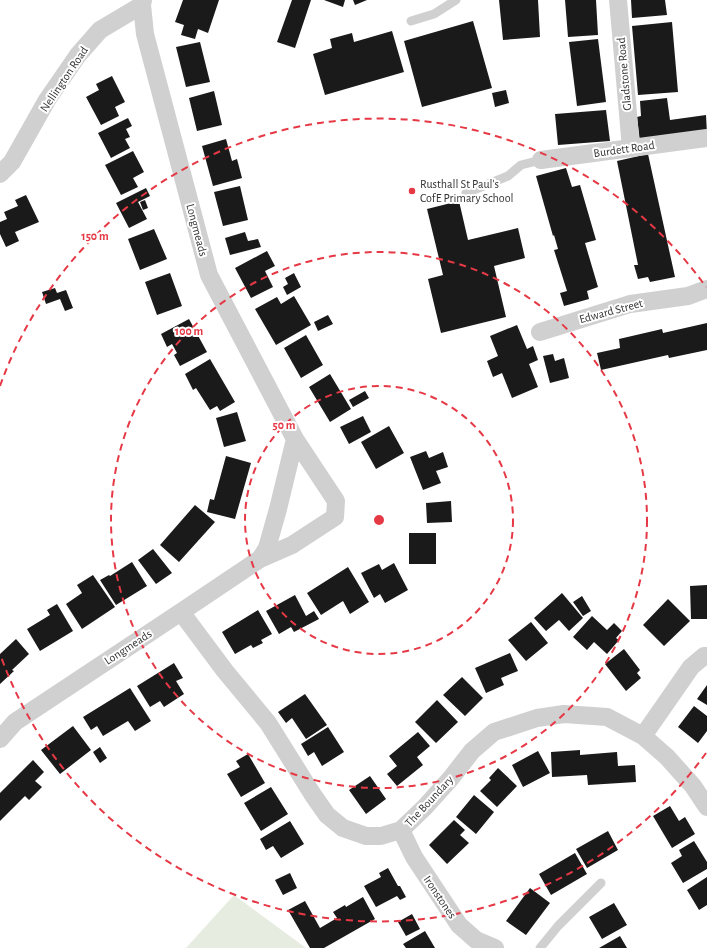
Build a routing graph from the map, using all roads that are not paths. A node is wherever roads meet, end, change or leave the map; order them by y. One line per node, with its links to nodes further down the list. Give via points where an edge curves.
1 (456, 0): 4 (lane, via 434,14)
2 (618, 0): 6 (street, Gladstone Road)
3 (142, 3): 8 (street, Nellington Road, via 100,30 78,55 12,162); 12 (street, Longmeads, via 145,34 208,275)
4 (411, 21)
5 (707, 138): 6 (street, Burdett Road)
6 (631, 148): 7 (street, Burdett Road)
7 (541, 160): 9 (lane, via 521,165 508,176)
8 (0, 174)
9 (466, 192)
10 (707, 289): 11 (street, Edward Street, via 688,296 630,304)
11 (540, 332)
12 (295, 439): 13 (street, Longmeads, via 267,548); 13 (street, Longmeads, via 336,501 335,517 292,545)
13 (260, 559): 14 (street, Longmeads)
14 (181, 612): 17 (street, Longmeads, via 15,722); 19 (street, The Boundary, via 268,724 327,814 343,828 366,836 381,836)
15 (707, 656): 16 (street, via 691,667)
16 (643, 736): 18 (street, The Boundary, via 667,757 693,786); 19 (street, The Boundary, via 607,717 564,714 537,718 494,732 472,751 430,802)
17 (0, 739)
18 (707, 807)
19 (401, 830): 21 (street, Ironstones, via 414,857 459,925 476,940)
20 (601, 883): 22 (lane)
21 (495, 948)
22 (540, 948)

